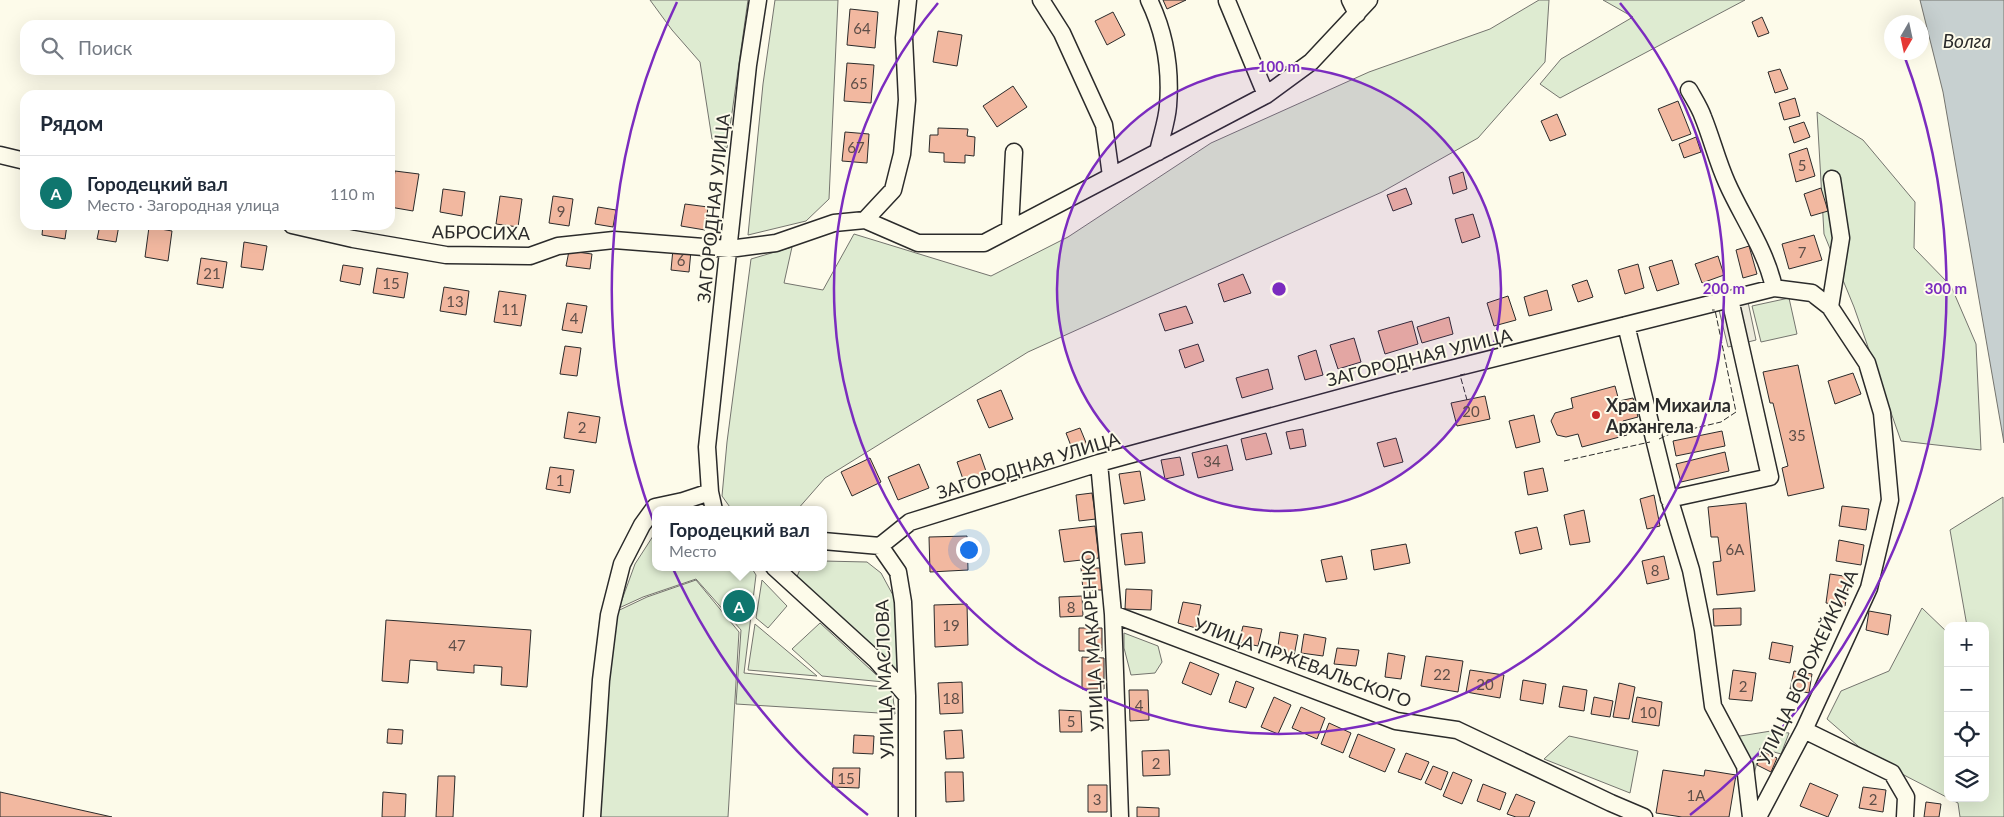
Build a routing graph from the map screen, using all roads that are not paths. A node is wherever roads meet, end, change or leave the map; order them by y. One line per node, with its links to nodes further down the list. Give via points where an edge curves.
1 (758, 0): 19 (street, ЗАГОРОДНАЯ УЛИЦА)
2 (908, 0): 16 (street, via 904,38 907,100 902,154 892,190)
3 (1041, 0): 14 (street, via 1062,33 1104,125)
4 (1149, 0): 11 (street, via 1159,20 1169,63 1168,107)
5 (1369, 0): 7 (street)
6 (1227, 2): 9 (street)
7 (1353, 7): 9 (street, via 1311,62)
8 (1689, 90): 20 (street, via 1704,117 1718,163 1758,244)
9 (1266, 95): 11 (street)
10 (1014, 152): 17 (street)
11 (1158, 152): 14 (street)
12 (0, 155): 13 (street)
13 (20, 160)
14 (1112, 176): 17 (street)
15 (1832, 179): 22 (street, via 1841,238)
16 (865, 220): 17 (street, via 918,243 984,243); 19 (street, АБРОСИХА, via 834,224 776,243)
17 (1010, 229)
18 (314, 230): 19 (street, АБРОСИХА, via 446,254 530,256 558,246 614,240)
19 (729, 249): 25 (street, ЗАГОРОДНАЯ УЛИЦА, via 707,447)
20 (1774, 288): 21 (street, ЗАГОРОДНАЯ УЛИЦА); 22 (street, ЗАГОРОДНАЯ УЛИЦА, via 1812,292)
21 (1730, 299): 23 (street, ЗАГОРОДНАЯ УЛИЦА); 26 (street, via 1770,477)
22 (1830, 307): 27 (street, ЗАГОРОДНАЯ УЛИЦА, via 1867,363 1882,413)
23 (1626, 325): 24 (street, ЗАГОРОДНАЯ УЛИЦА); 26 (street)
24 (1099, 463): 32 (street, ЗАГОРОДНАЯ УЛИЦА, via 910,522); 34 (street, УЛИЦА МАКАРЕНКО)
25 (710, 492): 28 (street); 29 (street, ЗАГОРОДНАЯ УЛИЦА)
26 (1669, 499): 41 (street, via 1691,570 1713,706 1745,766)
27 (1890, 500): 36 (street, УЛИЦА ВОРОЖЕЙКИНА, via 1869,588)
28 (660, 506)
29 (713, 506)
30 (652, 511): 37 (street, via 622,564 609,615 601,680)
31 (827, 541): 32 (street)
32 (880, 546): 35 (street, УЛИЦА МАСЛОВА, via 898,572)
33 (778, 571): 35 (street, via 876,660)
34 (1113, 614): 39 (street, УЛИЦА МАКАРЕНКО); 40 (street, УЛИЦА ПРЖЕВАЛЬСКОГО, via 1396,720 1457,730)
35 (907, 696): 38 (street, УЛИЦА МАСЛОВА)
36 (1804, 730): 42 (street, УЛИЦА ВОРОЖЕЙКИНА); 43 (street, via 1892,773 1906,797)
37 (592, 817)
38 (907, 817)
39 (1120, 817)
40 (1644, 817)
41 (1751, 817)
42 (1758, 817)
43 (1906, 817)

